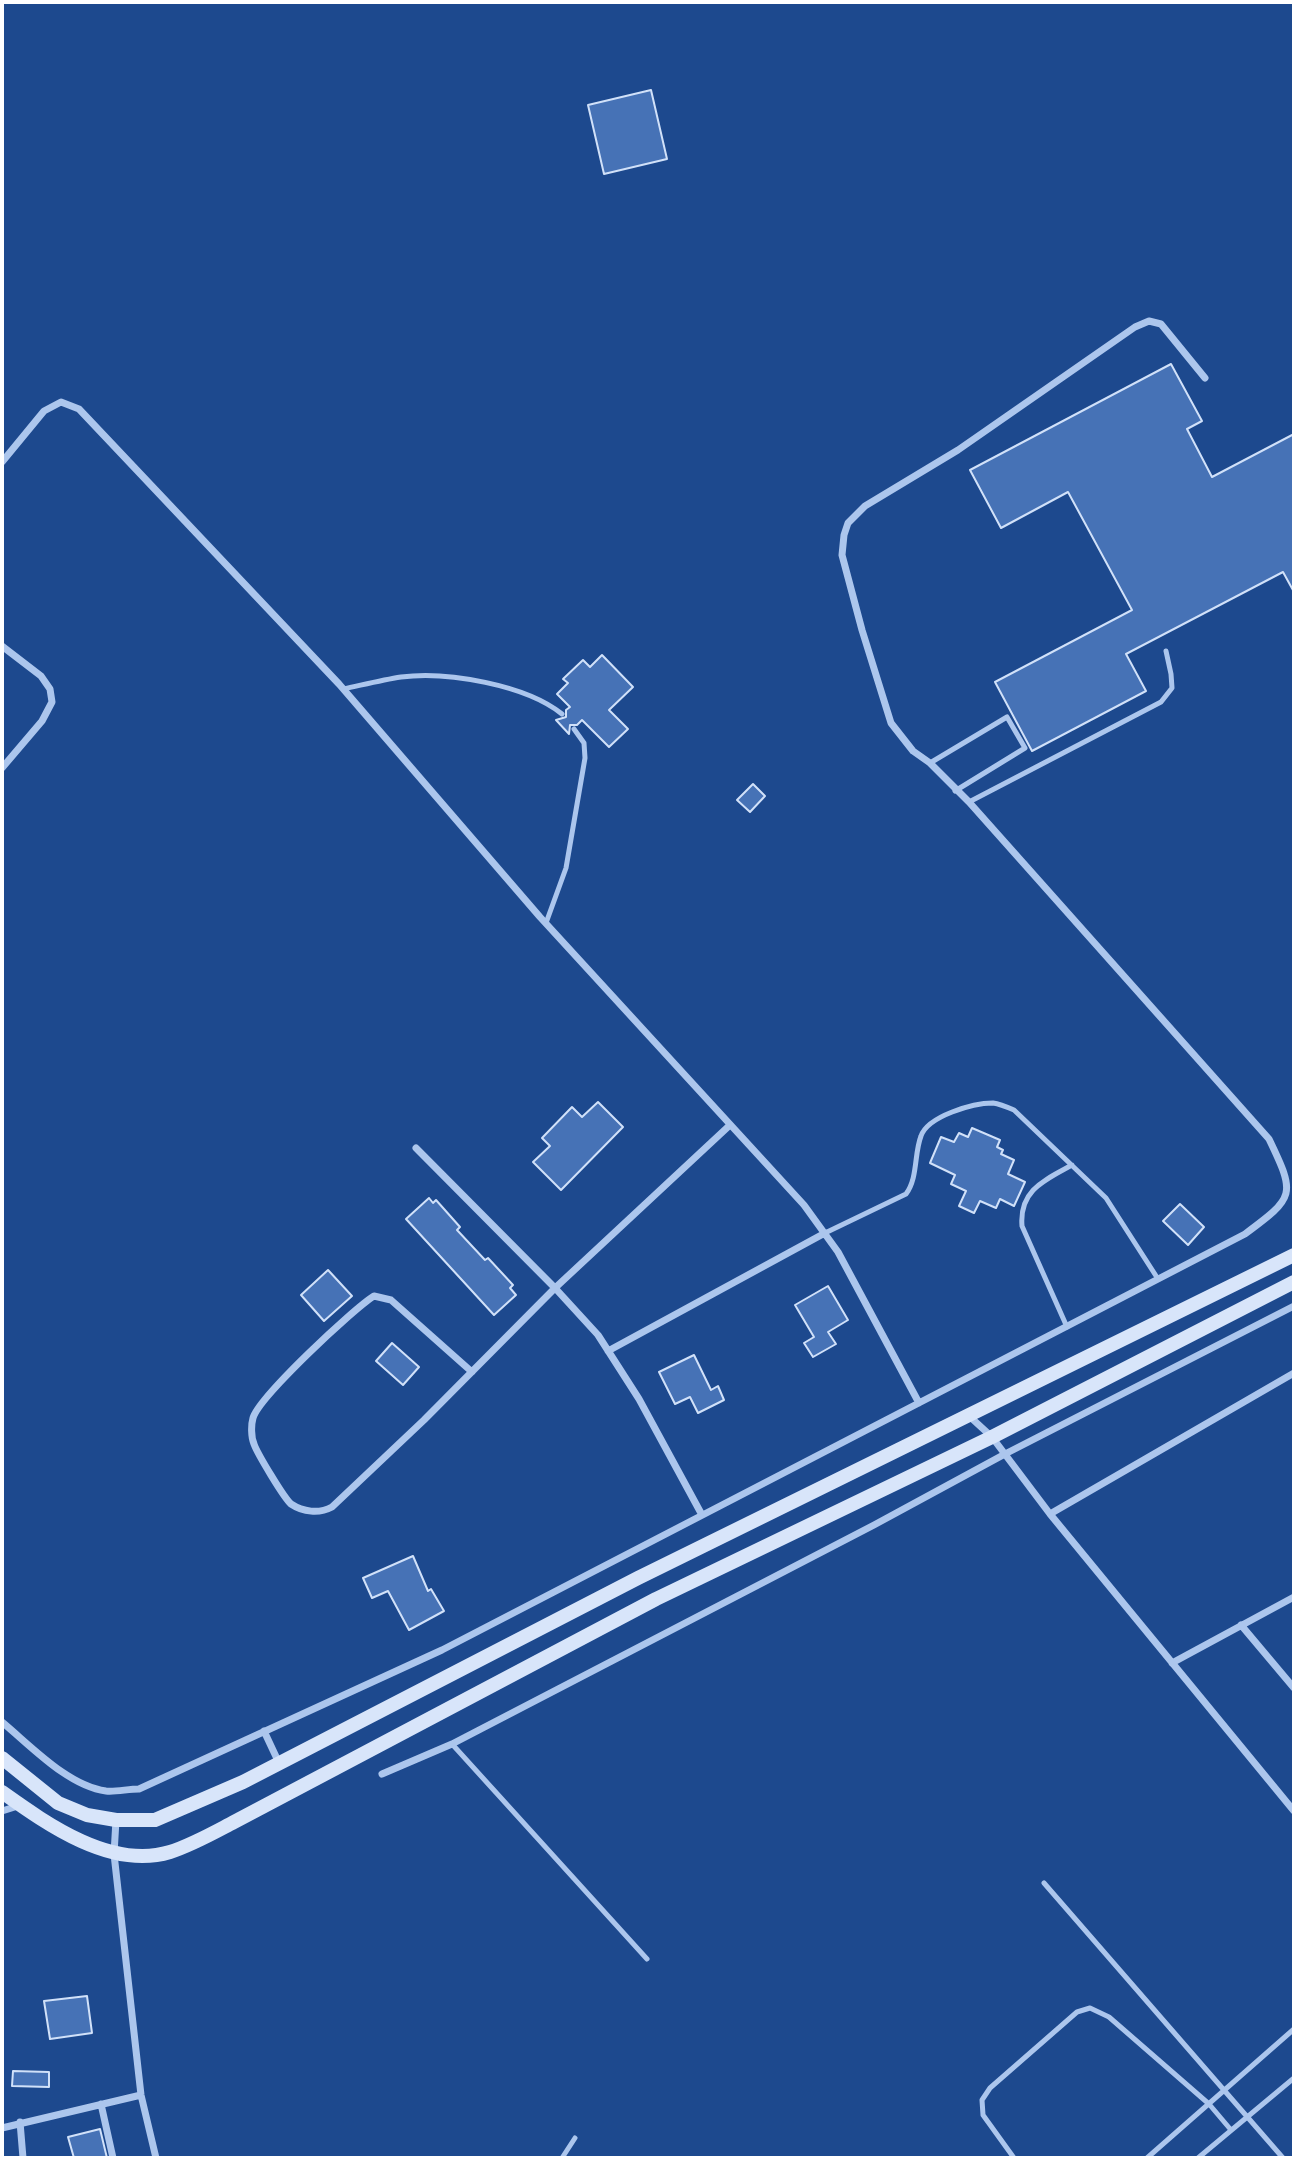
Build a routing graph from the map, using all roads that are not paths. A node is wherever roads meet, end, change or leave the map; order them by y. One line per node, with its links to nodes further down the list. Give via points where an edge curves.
1 (1205, 378): 8 (street, via 1161,324 1149,321 958,450 865,506 848,523 842,555 891,723 913,751)
2 (2, 462): 5 (street, via 44,411 61,402 79,409)
3 (2, 646): 9 (street, via 41,676 50,688 52,702 42,721)
4 (1166, 651): 11 (lane, via 1172,688 1161,702)
5 (343, 689): 6 (lane, via 404,677 472,680 523,693); 12 (street)
6 (562, 714)
7 (574, 729): 12 (lane, via 584,743 585,758 566,868)
8 (930, 763): 10 (street); 10 (lane, via 1007,717 1025,748)
9 (2, 768)
10 (955, 791): 11 (street)
11 (968, 802): 18 (street, via 1269,1139 1293,1179 1292,1192 1281,1208 1245,1234)
12 (546, 923): 13 (street)
13 (730, 1125): 16 (street); 20 (street)
14 (416, 1148): 20 (street)
15 (1072, 1165): 16 (lane, via 1014,1110 996,1103 978,1104 947,1114 924,1129 906,1194); 18 (lane, via 1106,1198); 22 (lane, via 1042,1182 1026,1198 1021,1214 1022,1226)
16 (825, 1233): 23 (street); 26 (street)
17 (1294, 1255): 27 (street)
18 (1158, 1279): 22 (street)
19 (1294, 1282): 28 (street)
20 (555, 1288): 23 (street); 24 (street)
21 (1294, 1306): 29 (street)
22 (1067, 1327): 26 (street)
23 (608, 1351): 31 (street)
24 (472, 1372): 24 (street, via 391,1300 374,1296 261,1402 253,1417 254,1445 290,1503 322,1512)
25 (1294, 1373): 30 (street)
26 (919, 1403): 31 (street)
27 (968, 1415): 28 (street); 40 (street)
28 (992, 1437): 29 (street); 47 (street, via 656,1599 205,1837 169,1852)
29 (1004, 1454): 30 (street); 38 (street)
30 (1050, 1514): 34 (street)
31 (702, 1515): 37 (street, via 442,1650)
32 (1294, 1597): 33 (street)
33 (1241, 1625): 34 (street); 35 (street)
34 (1172, 1663): 45 (street)
35 (1294, 1688)
36 (2, 1723): 37 (street, via 68,1776 84,1786 108,1791 139,1788)
37 (264, 1731): 40 (street)
38 (452, 1744): 41 (street); 49 (lane)
39 (2, 1758): 46 (street, via 58,1803)
40 (279, 1763): 46 (street, via 155,1820)
41 (382, 1774)
42 (2, 1793): 43 (street)
43 (21, 1805): 44 (street); 47 (street, via 50,1826)
44 (2, 1811)
45 (1294, 1811)
46 (116, 1821): 47 (street)
47 (114, 1854): 53 (street)
48 (1044, 1883): 52 (lane)
49 (647, 1959)
50 (1294, 2029): 52 (lane)
51 (1294, 2078): 56 (lane)
52 (1225, 2090): 55 (lane); 56 (lane)
53 (141, 2095): 54 (street); 63 (street)
54 (101, 2104): 57 (street); 62 (street)
55 (1209, 2104): 59 (lane); 65 (lane, via 1109,2017 1090,2008 1077,2012 982,2100 983,2115); 66 (lane)
56 (1247, 2116): 59 (lane); 68 (lane)
57 (20, 2122): 58 (street); 61 (street)
58 (2, 2128)
59 (1231, 2130): 67 (lane)
60 (575, 2138): 64 (lane)
61 (23, 2158)
62 (113, 2158)
63 (156, 2158)
64 (562, 2158)
65 (1014, 2158)
66 (1147, 2158)
67 (1198, 2158)
68 (1283, 2158)

